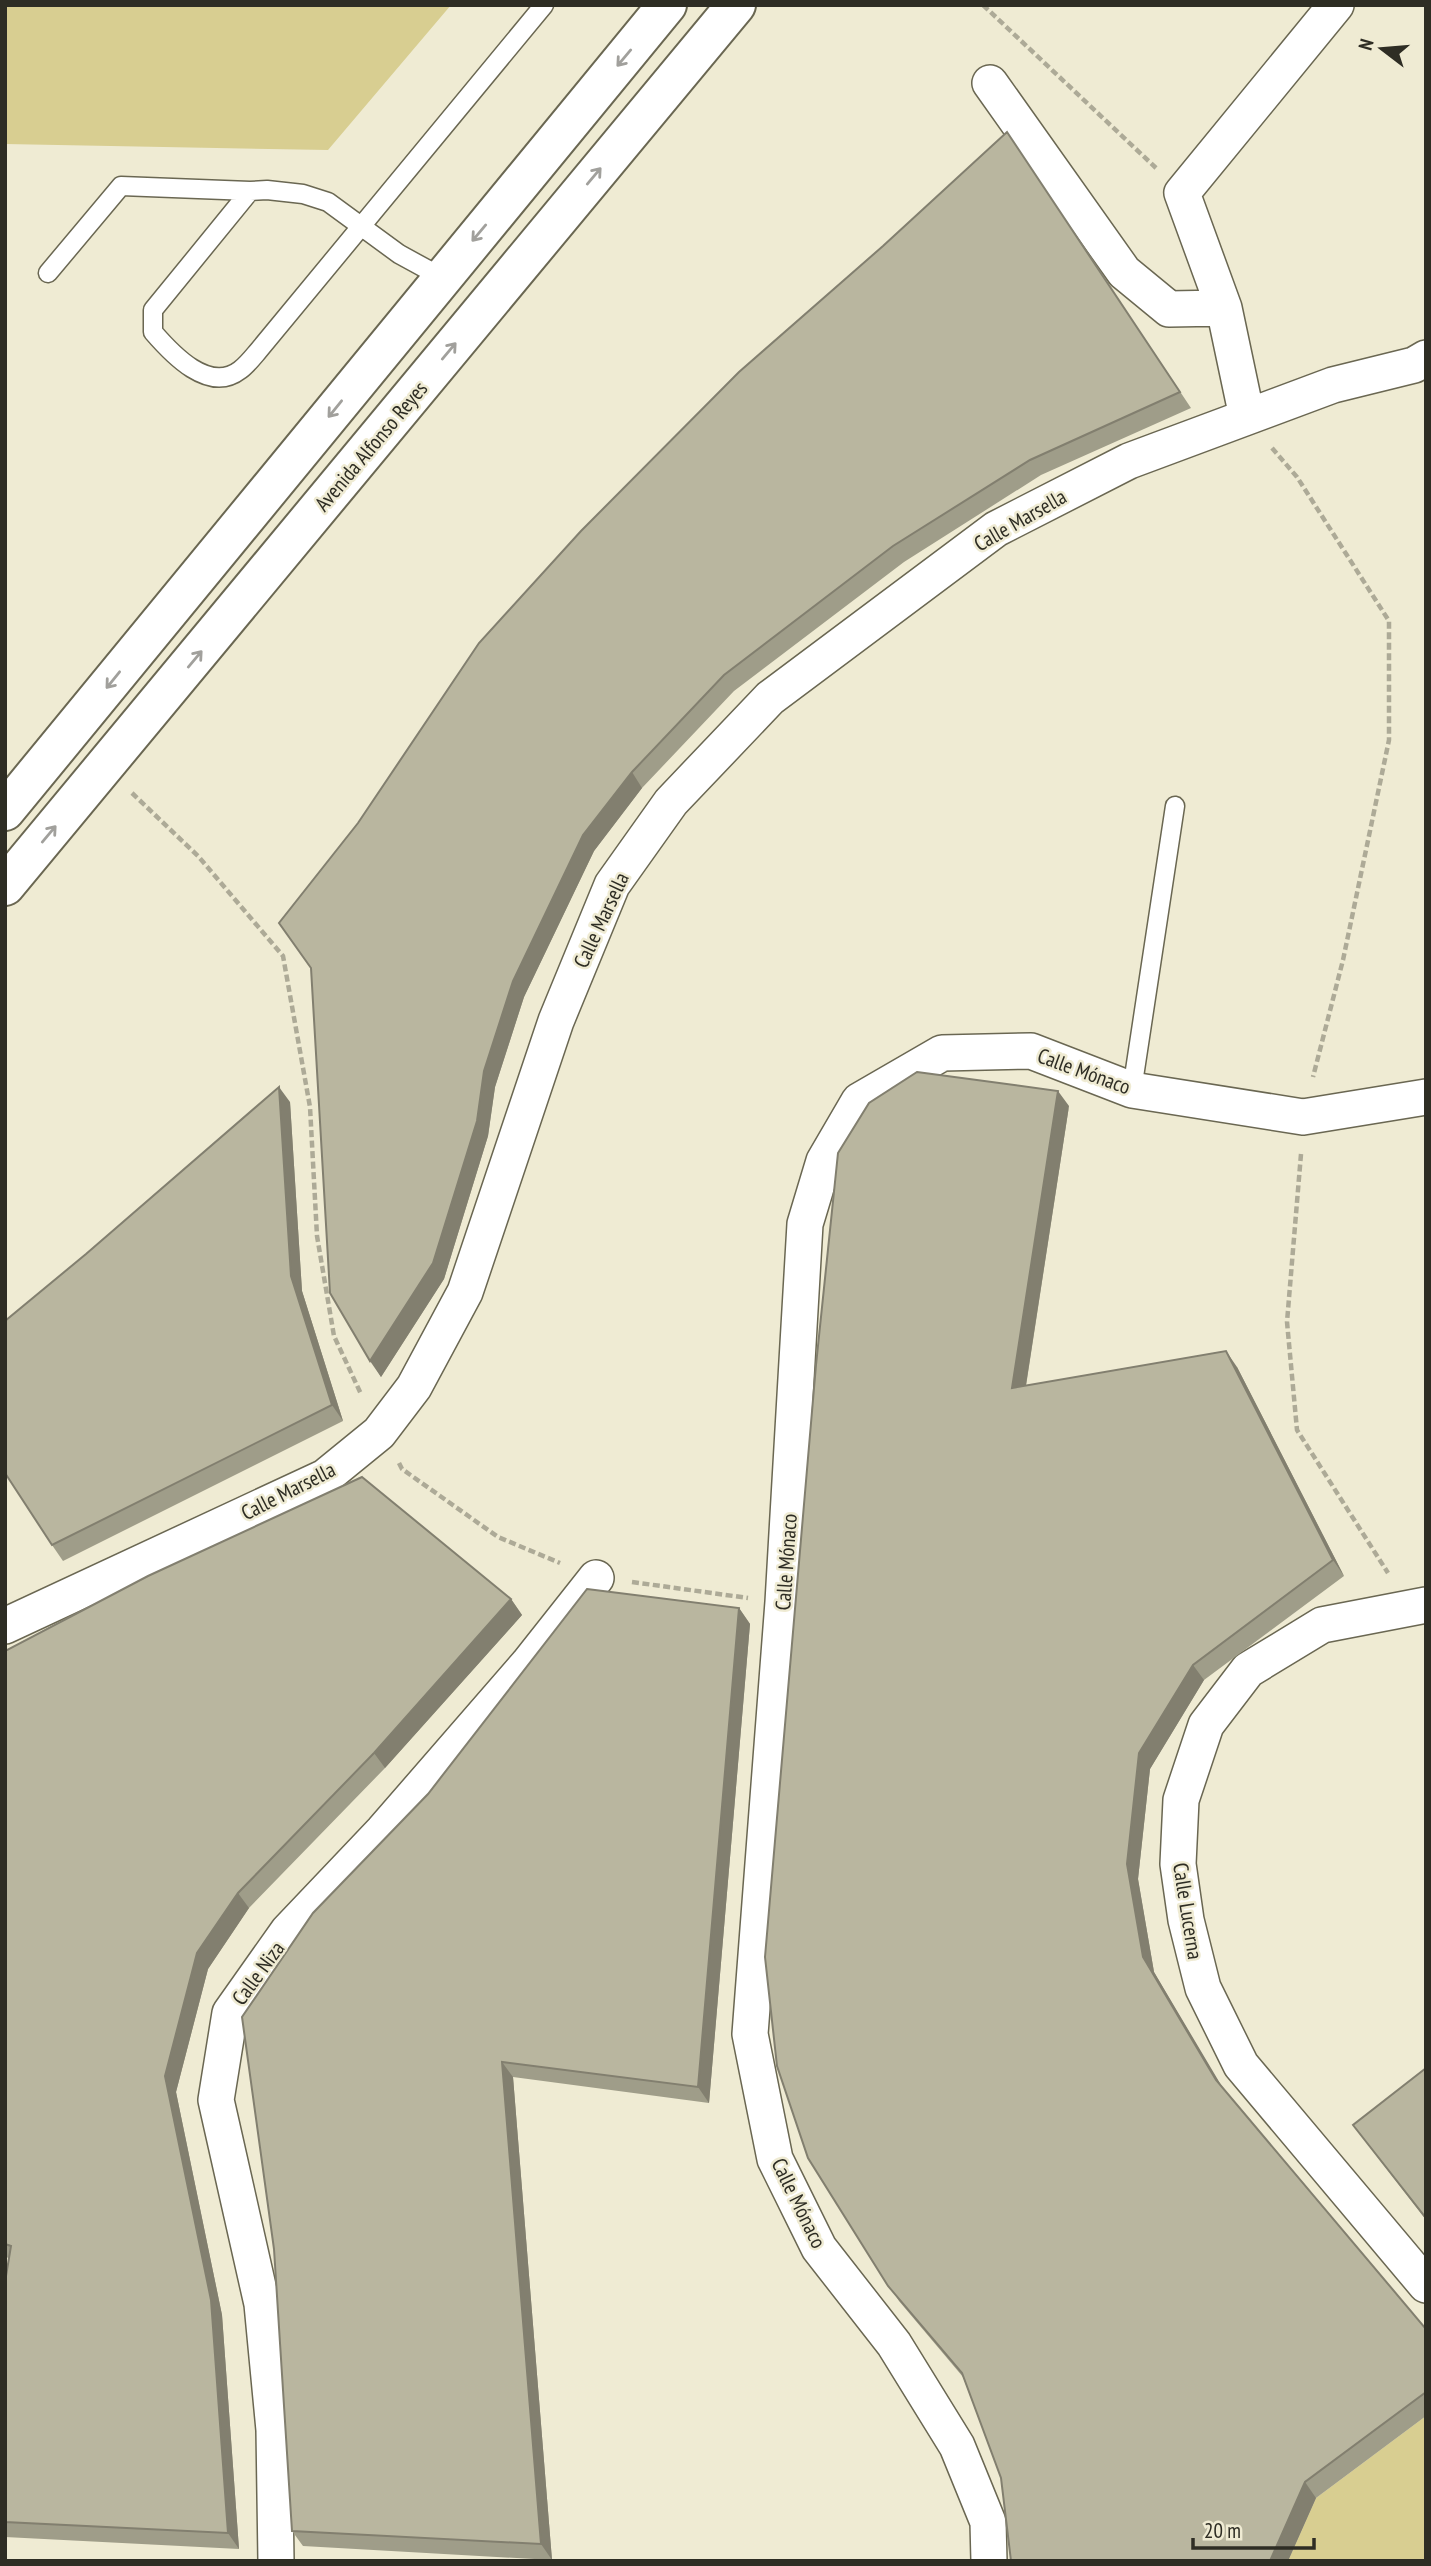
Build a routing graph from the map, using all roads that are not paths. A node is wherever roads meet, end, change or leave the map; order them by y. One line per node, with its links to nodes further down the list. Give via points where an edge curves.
1 (544, 5): 7 (lane)
2 (667, 5): 9 (main road, one-way to 9)
3 (736, 5): 15 (main road, Avenida Alfonso Reyes, one-way to 3)
4 (1336, 5): 10 (street, via 1182,193)
5 (990, 83): 10 (street, via 1124,272 1169,309)
6 (250, 191): 7 (lane, via 303,194 328,201); 7 (lane, via 153,310 153,332 199,373 222,378 239,371); 8 (lane, via 121,186)
7 (362, 224): 9 (lane, via 399,254)
8 (48, 273)
9 (443, 278): 14 (main road, one-way to 14)
10 (1224, 308): 12 (street)
11 (1426, 358): 12 (street, Calle Marsella)
12 (1247, 417): 20 (street, Calle Marsella, via 1129,460 996,529 770,698 671,802 612,885 556,1021 465,1293 414,1387 379,1433 325,1477)
13 (1175, 806): 16 (lane)
14 (5, 811)
15 (5, 886)
16 (1132, 1090): 17 (street, Calle Mónaco, via 1303,1118); 23 (street, Calle Mónaco, via 1031,1051 942,1054 859,1101 824,1161 806,1224 750,2034 775,2159 819,2248 894,2344 957,2446 988,2522)
17 (1426, 1097)
18 (596, 1577): 22 (street, Calle Niza, via 383,1831 288,1931 230,2013 216,2100 262,2304 274,2430)
19 (1418, 1606): 21 (street, Calle Lucerna, via 1322,1625 1248,1670 1206,1725 1181,1800 1178,1864 1203,1988 1241,2065)
20 (5, 1626)
21 (1426, 2285)
22 (276, 2561)
23 (989, 2561)

